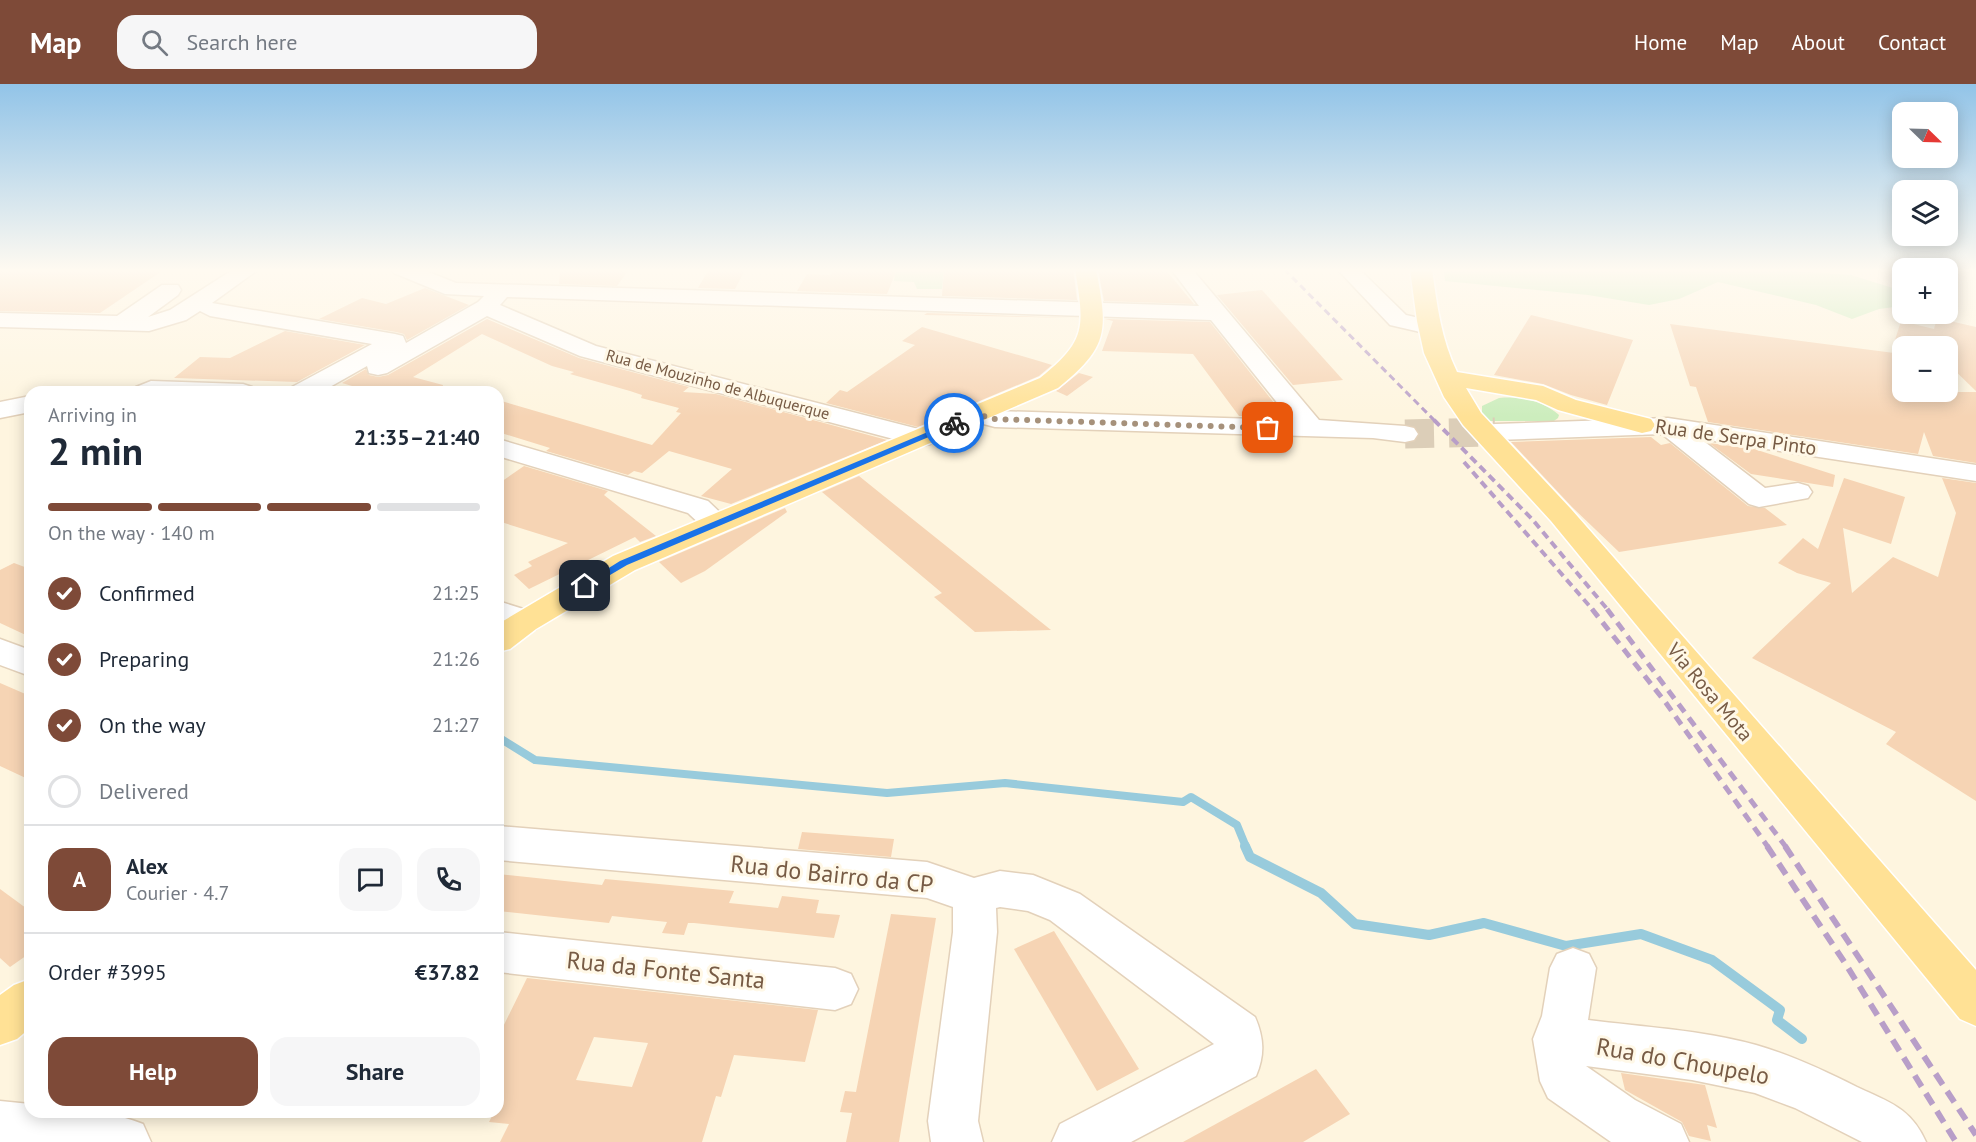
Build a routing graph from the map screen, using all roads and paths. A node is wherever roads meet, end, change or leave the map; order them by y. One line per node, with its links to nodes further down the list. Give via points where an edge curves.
1 (128, 318): 11 (street)
2 (167, 318): 11 (street, via 148,324)
3 (239, 318): 13 (street, via 395,341)
4 (461, 318): 14 (street)
5 (529, 318): 25 (street, Rua de Mouzinho de Albuquerque, via 588,351)
6 (1093, 318): 19 (main road, via 1087,348 1075,364 1049,383)
7 (1220, 318): 22 (street)
8 (1397, 318): 12 (street)
9 (1428, 318): 12 (main road, Via Rosa Mota)
10 (0, 320): 11 (street)
11 (121, 323)
12 (1429, 327): 15 (main road, Via Rosa Mota)
13 (312, 386)
14 (347, 386)
15 (1452, 387): 17 (main road, via 1514,389 1544,394); 38 (main road, Via Rosa Mota, via 1472,419 1561,515)
16 (24, 405): 18 (street)
17 (1567, 405): 20 (main road); 21 (main road)
18 (0, 410)
19 (976, 414): 22 (street, via 994,419); 25 (main road)
20 (1655, 426): 21 (street, Rua de Serpa Pinto); 27 (street, Rua de Serpa Pinto); 28 (street, via 1759,498)
21 (1587, 428): 23 (street, Rua de Serpa Pinto)
22 (1313, 430): 24 (street)
23 (1495, 432)
24 (1405, 434)
25 (920, 438): 29 (main road)
26 (504, 449): 29 (street, via 698,507)
27 (1976, 473)
28 (1798, 492)
29 (716, 523): 30 (main road)
30 (511, 617)
31 (0, 651): 32 (street)
32 (24, 661)
33 (504, 844): 34 (street, Rua do Bairro da CP, via 927,880)
34 (974, 896): 42 (street, via 975,932 952,1121); 43 (street, via 1000,889 1033,893 1065,907 1238,1034 1239,1059)
35 (504, 953): 37 (street, Rua da Fonte Santa)
36 (1573, 968): 39 (street, via 1566,1016)
37 (835, 989)
38 (1976, 1004)
39 (1557, 1039): 44 (street, via 1565,1081 1617,1118); 45 (street, Rua do Choupelo, via 1692,1057 1755,1070 1809,1089 1884,1126)
40 (0, 1126): 41 (street)
41 (125, 1142)
42 (957, 1142)
43 (1078, 1142)
44 (1663, 1142)
45 (1900, 1142)

